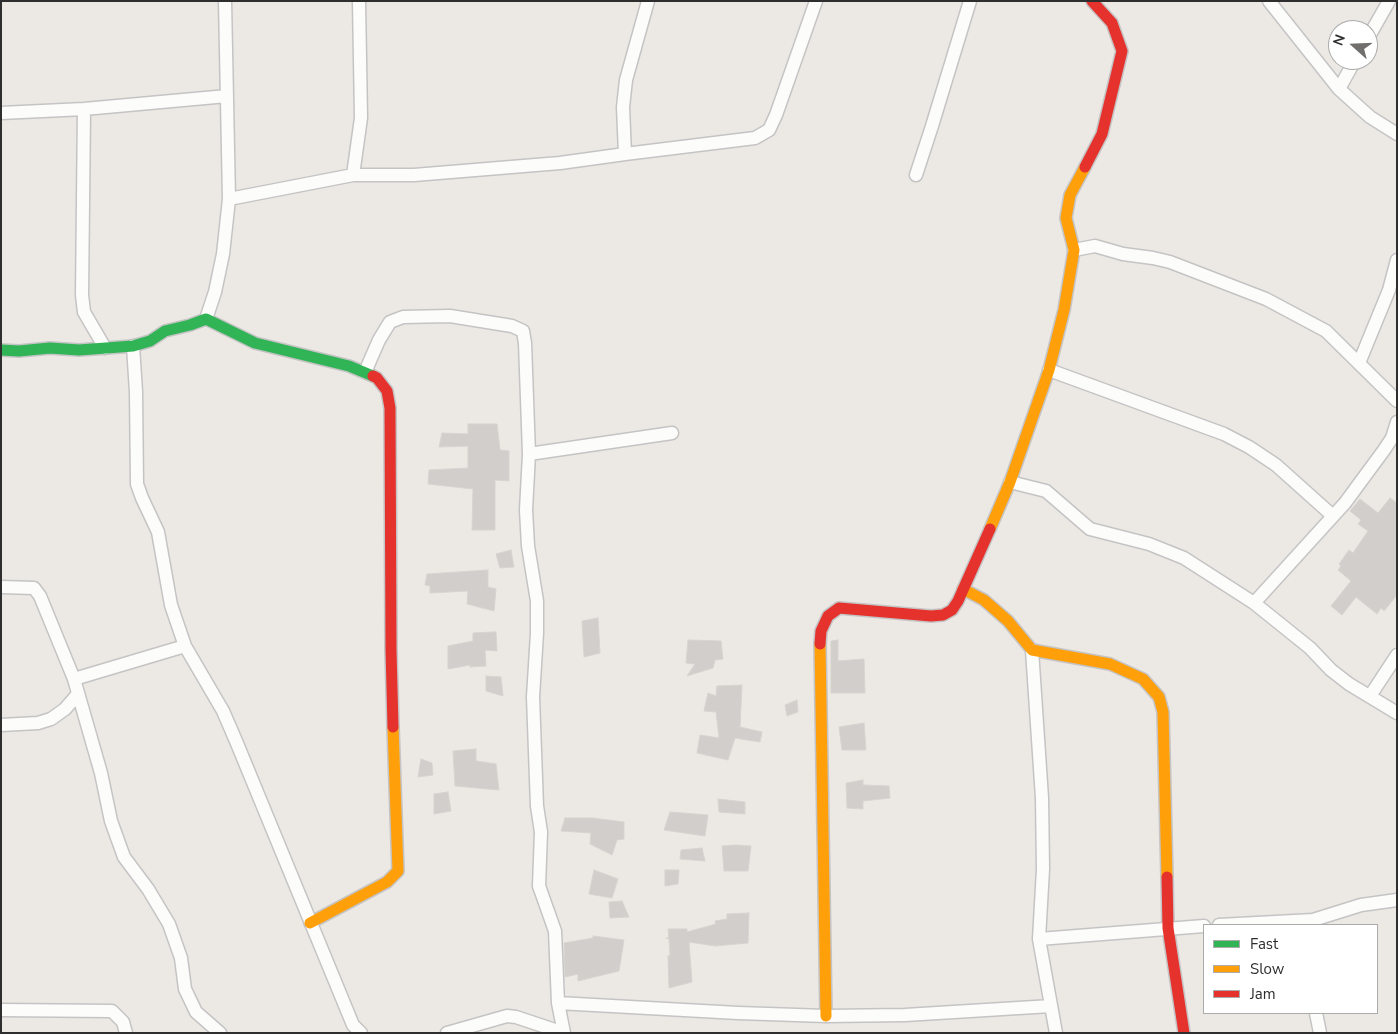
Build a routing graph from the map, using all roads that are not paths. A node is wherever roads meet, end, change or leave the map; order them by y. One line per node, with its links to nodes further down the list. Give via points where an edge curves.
1 (225, 1): 12 (street)
2 (359, 1): 18 (street, via 361,118)
3 (648, 1): 16 (street, via 626,80 623,107)
4 (816, 1): 16 (street, via 769,130 755,138)
5 (970, 1): 17 (street)
6 (1092, 1): 20 (street, via 1112,23 1122,51 1102,134 1070,196 1066,218)
7 (1269, 1): 11 (street)
8 (1389, 1): 9 (street)
9 (1378, 20)
10 (1349, 70): 11 (street)
11 (1339, 89): 15 (street, via 1370,117)
12 (227, 96): 13 (street); 19 (street)
13 (84, 109): 14 (street); 24 (street, via 82,295 84,312)
14 (1, 113)
15 (1397, 134)
16 (625, 154): 18 (street, via 560,163 414,175)
17 (916, 174)
18 (353, 176): 19 (street)
19 (228, 199): 22 (street, via 216,292)
20 (1074, 250): 26 (street, via 1095,246 1170,262 1266,299 1326,331); 27 (street)
21 (1397, 260): 26 (street, via 1389,290)
22 (206, 319): 23 (street, via 166,331); 28 (street, via 255,343)
23 (133, 346): 24 (street); 38 (street, via 137,484 158,532 171,605)
24 (105, 348): 25 (street)
25 (1, 350)
26 (1359, 364): 29 (street)
27 (1049, 370): 33 (street); 34 (street, via 1224,434 1276,465)
28 (365, 372): 32 (street, via 390,322 403,317 450,316 512,326 523,331); 47 (street, via 377,378 387,391 390,408 391,650 398,871 387,882)
29 (1397, 401)
30 (1397, 422): 34 (street, via 1384,450)
31 (672, 433): 32 (street)
32 (529, 454): 53 (street, via 526,510 537,601 533,697 541,832 539,886 555,931)
33 (1010, 482): 36 (street); 37 (street, via 1046,491 1090,529 1149,544 1184,558)
34 (1333, 516): 37 (street)
35 (1, 587): 41 (street, via 34,588)
36 (964, 588): 39 (street, via 1008,621); 57 (street, via 952,610 943,615 838,608 828,616 821,631)
37 (1254, 603): 43 (street, via 1310,648 1331,670)
38 (185, 646): 41 (street); 47 (street, via 223,712)
39 (1032, 650): 51 (street, via 1110,664 1143,679 1159,697 1163,712); 52 (street, via 1042,798 1043,869)
40 (1397, 655): 43 (street)
41 (74, 679): 42 (street)
42 (78, 694): 45 (street, via 51,719 38,723); 59 (street, via 124,857 169,924 181,958 185,989 196,1012)
43 (1370, 696): 44 (street)
44 (1397, 713)
45 (1, 724)
46 (1397, 900): 48 (street, via 1361,905)
47 (310, 923): 60 (street, via 353,1025)
48 (1313, 923): 49 (street)
49 (1266, 924)
50 (1203, 926): 51 (street)
51 (1168, 928): 52 (street); 64 (street)
52 (1039, 939): 54 (street)
53 (558, 1003): 57 (street); 62 (street)
54 (1051, 1006): 57 (street, via 905,1015); 63 (street)
55 (1, 1010): 58 (street, via 112,1011 123,1022)
56 (1316, 1014): 65 (street)
57 (826, 1016)
58 (126, 1033)
59 (220, 1033)
60 (361, 1033)
61 (446, 1033): 62 (street, via 507,1016)
62 (564, 1033)
63 (1056, 1033)
64 (1184, 1033)
65 (1320, 1033)

